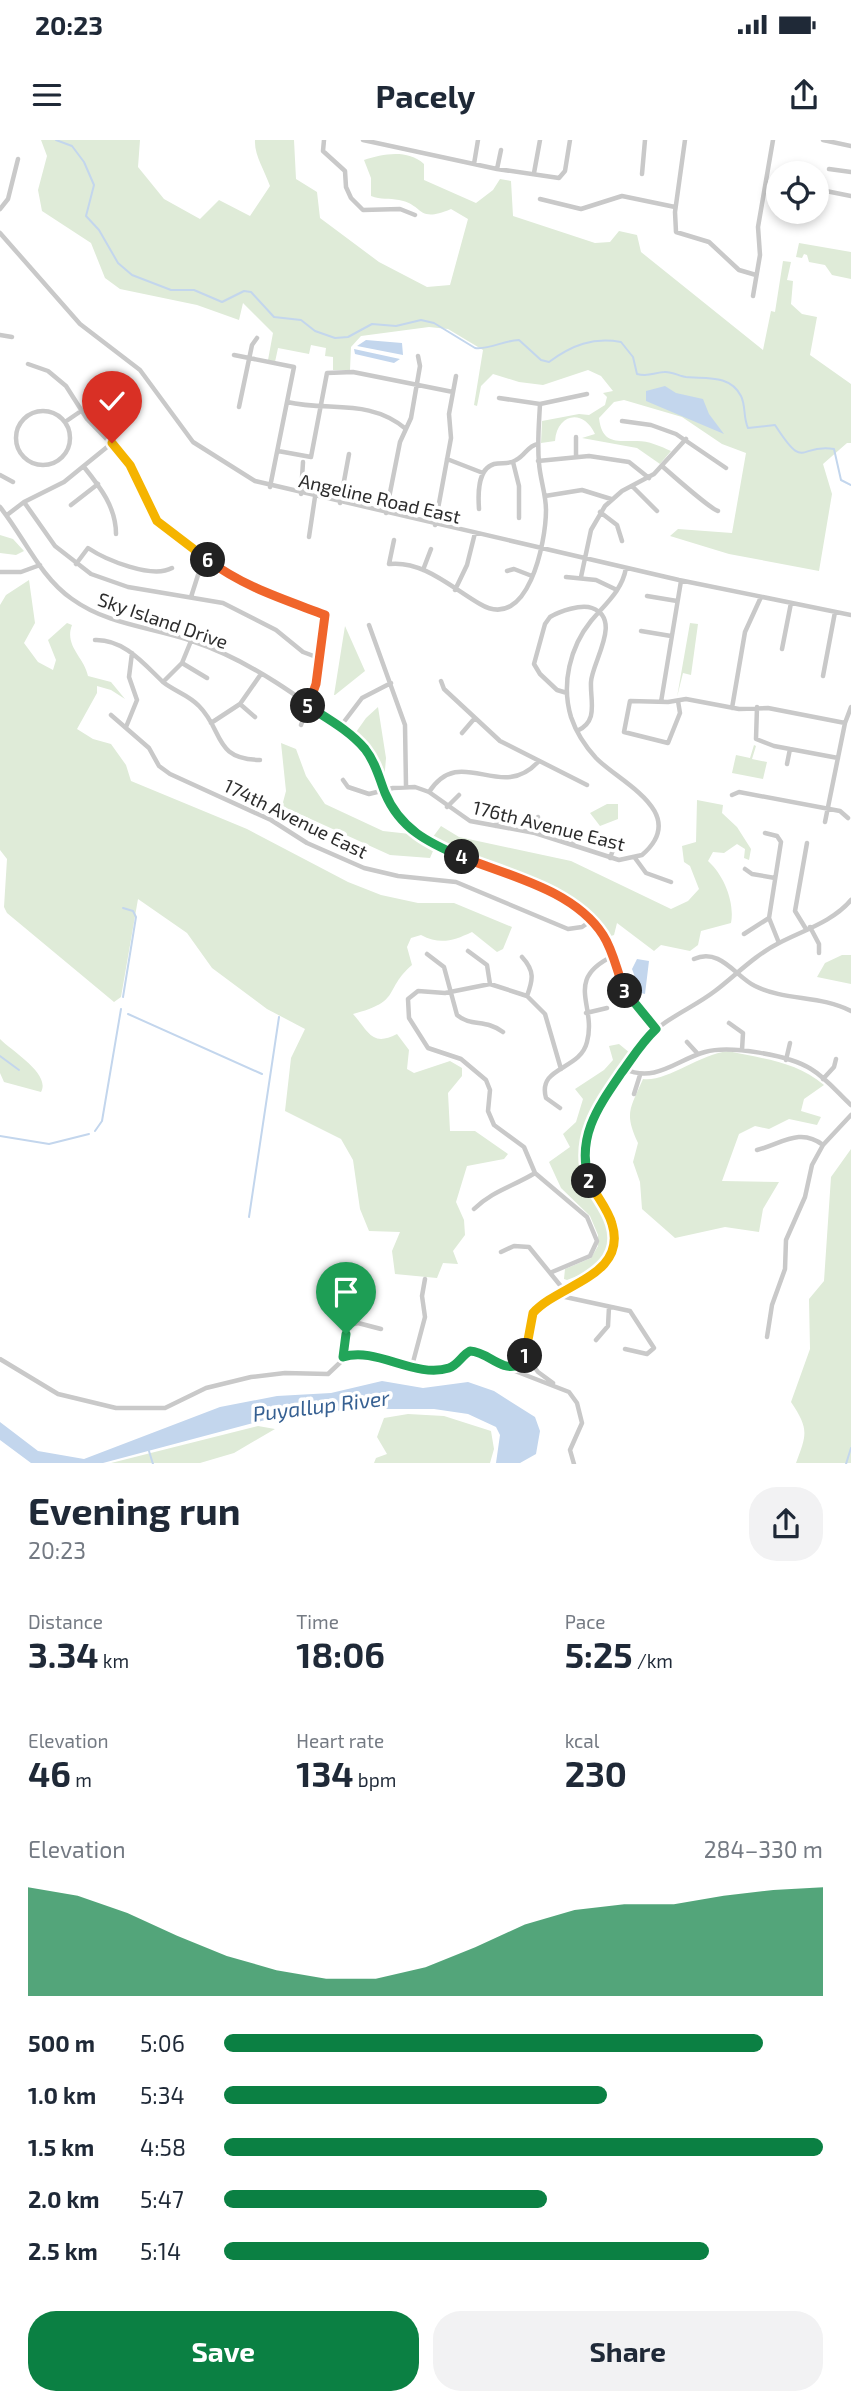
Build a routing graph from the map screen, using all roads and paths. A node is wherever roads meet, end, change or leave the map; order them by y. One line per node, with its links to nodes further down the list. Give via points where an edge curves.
1 (324, 140): 25 (street, via 323,151 345,171 346,187 359,207 369,211 400,208)
2 (363, 140): 10 (street, via 373,145)
3 (477, 140): 14 (street)
4 (540, 140): 18 (street)
5 (570, 140): 18 (street, via 562,176)
6 (645, 140): 19 (street)
7 (685, 140): 23 (street)
8 (773, 140): 27 (street, via 758,227)
9 (823, 140): 11 (street)
10 (387, 142): 14 (street)
11 (851, 146)
12 (501, 149): 15 (street)
13 (18, 159): 24 (street, via 8,199)
14 (474, 164): 15 (street)
15 (497, 169): 18 (street)
16 (829, 169): 17 (street)
17 (851, 172)
18 (534, 173)
19 (642, 174)
20 (829, 192): 21 (street)
21 (851, 196)
22 (540, 199): 23 (street, via 586,209 622,196)
23 (675, 207): 27 (street, via 677,234 709,243 739,270)
24 (0, 209)
25 (415, 215)
26 (0, 233): 69 (street, Angeline Road East, via 85,329 140,370 193,442)
27 (756, 275): 28 (street)
28 (753, 296)
29 (0, 335): 30 (street)
30 (12, 337)
31 (257, 338): 34 (street)
32 (234, 355): 34 (street)
33 (418, 356): 37 (street)
34 (249, 358): 41 (street, via 294,367); 44 (street)
35 (28, 363): 45 (street, via 56,376)
36 (456, 376): 38 (street)
37 (417, 386): 38 (street); 43 (street, via 353,372 327,373); 48 (street)
38 (453, 392): 56 (street)
39 (587, 394): 42 (street)
40 (499, 398): 42 (street)
41 (287, 402): 43 (street); 53 (street)
42 (540, 404): 52 (street)
43 (321, 406): 48 (street, via 345,405 387,416); 53 (street, via 311,457)
44 (239, 407)
45 (81, 411): 47 (street); 51 (street)
46 (622, 421): 50 (street, via 660,428)
47 (65, 422): 47 (street, via 47,411 25,417 15,437 21,455 38,465 57,461 70,442)
48 (406, 429): 82 (street)
49 (576, 437): 55 (street)
50 (686, 439): 60 (street); 62 (street)
51 (112, 443): 61 (street); 94 (street, via 130,465 157,521)
52 (538, 444): 57 (street); 59 (street)
53 (278, 451): 69 (street)
54 (349, 454): 75 (street)
55 (576, 455): 57 (street); 65 (street, via 629,462)
56 (447, 459): 63 (street); 85 (street)
57 (538, 461): 71 (street)
58 (303, 462): 70 (street)
59 (513, 462): 63 (street, via 493,464); 84 (street)
60 (662, 466): 65 (street); 80 (street)
61 (84, 467): 67 (street); 74 (street, via 59,486)
62 (726, 468)
63 (483, 472): 78 (street)
64 (0, 475): 66 (street)
65 (649, 478): 68 (street)
66 (13, 482)
67 (98, 484): 76 (street); 87 (street, via 111,508)
68 (632, 486): 73 (street); 79 (street)
69 (270, 487): 70 (street, Angeline Road East)
70 (301, 494): 72 (street, Angeline Road East)
71 (545, 496): 73 (street, via 582,490); 91 (street)
72 (315, 497): 75 (street, Angeline Road East); 88 (street)
73 (611, 499): 81 (street)
74 (24, 502): 83 (street); 95 (street, via 49,539)
75 (340, 503): 82 (street, Angeline Road East)
76 (71, 505)
77 (0, 507): 83 (street, Sky Island Drive)
78 (479, 509)
79 (657, 511)
80 (718, 511)
81 (600, 512): 90 (street, via 617,525); 93 (street)
82 (386, 513): 85 (street, Angeline Road East)
83 (7, 515): 96 (street, Sky Island Drive)
84 (519, 518)
85 (435, 524): 86 (street, Angeline Road East)
86 (475, 533): 91 (street, Angeline Road East); 106 (street)
87 (116, 534)
88 (309, 537)
89 (394, 540): 99 (street, via 389,564)
90 (622, 541)
91 (539, 548): 93 (street, Angeline Road East); 102 (street)
92 (430, 549): 99 (street)
93 (585, 558): 98 (street, Angeline Road East); 104 (street)
94 (208, 560): 109 (street); 123 (street, via 269,596 325,615)
95 (76, 564): 97 (street, via 88,548 129,567 164,572); 109 (street, via 118,585)
96 (40, 565): 101 (street, via 21,572); 120 (street, Sky Island Drive, via 57,587 94,613)
97 (172, 568)
98 (626, 568): 105 (street, Angeline Road East); 107 (street)
99 (423, 570): 106 (street)
100 (507, 570): 102 (street)
101 (0, 572)
102 (532, 576): 106 (street, via 520,600 505,610 487,608)
103 (566, 577): 104 (street)
104 (581, 577): 107 (street)
105 (681, 581): 110 (street, Angeline Road East); 111 (street)
106 (455, 590)
107 (617, 590): 113 (street)
108 (647, 596): 111 (street)
109 (191, 597): 123 (street, via 244,612)
110 (761, 597): 112 (street, Angeline Road East); 138 (street, via 745,632)
111 (677, 601): 118 (street)
112 (790, 603): 114 (street, Angeline Road East); 121 (street)
113 (598, 612): 131 (street, via 574,649); 131 (street, via 582,607 556,614 545,624 535,666 557,690); 147 (street, via 606,627 591,680 593,710 588,723)
114 (835, 612): 115 (street, Angeline Road East); 126 (street)
115 (851, 615)
116 (369, 625): 130 (street)
117 (641, 631): 118 (street)
118 (671, 636): 133 (street)
119 (94, 640): 122 (street)
120 (191, 641): 124 (street); 125 (street, Sky Island Drive)
121 (782, 649)
122 (132, 653): 129 (street); 145 (street, via 129,677 137,700)
123 (319, 658): 135 (street)
124 (182, 663): 127 (street); 129 (street)
125 (261, 674): 134 (street); 135 (street, Sky Island Drive)
126 (823, 676)
127 (207, 678)
128 (441, 681): 141 (street)
129 (163, 682): 142 (street, via 200,706)
130 (391, 683): 146 (street, via 362,698); 156 (street, via 406,734)
131 (567, 693): 147 (street)
132 (678, 701): 133 (street); 133 (street, via 680,713 668,743 624,732 630,701); 138 (street)
133 (661, 702)
134 (240, 704): 140 (street); 142 (street)
135 (308, 706): 144 (street); 146 (street, Sky Island Drive)
136 (757, 707): 138 (street); 143 (street); 149 (street, via 756,739)
137 (851, 707): 143 (street)
138 (732, 708)
139 (111, 715): 145 (street)
140 (255, 717)
141 (474, 719): 148 (street); 152 (street, via 500,741)
142 (211, 723): 151 (street, via 228,751)
143 (845, 723): 150 (street)
144 (301, 725)
145 (126, 727): 181 (street, 174th Avenue East, via 170,774 364,868 456,882 568,929)
146 (340, 727): 157 (street, Sky Island Drive, via 371,757)
147 (577, 731): 175 (street, via 594,757 629,782 653,809 656,835 648,850)
148 (462, 733)
149 (790, 749): 150 (street); 153 (street)
150 (838, 758): 163 (street)
151 (260, 760)
152 (538, 762): 155 (street); 158 (street, via 524,774 506,779 453,772 437,780)
153 (787, 764)
154 (343, 780): 157 (street, 176th Avenue East, via 362,793)
155 (587, 785)
156 (406, 786): 157 (street, 176th Avenue East); 158 (street, 176th Avenue East)
157 (384, 791): 181 (street, Sky Island Drive, via 398,816 418,836 565,899)
158 (429, 792): 162 (street, 176th Avenue East)
159 (459, 795): 162 (street)
160 (732, 795): 163 (street, via 739,792)
161 (499, 806): 167 (street)
162 (447, 807): 167 (street, 176th Avenue East, via 464,820)
163 (828, 809): 165 (street); 166 (street)
164 (538, 817): 169 (street)
165 (848, 818)
166 (825, 822)
167 (496, 826): 169 (street, 176th Avenue East)
168 (577, 831): 173 (street)
169 (535, 833): 173 (street, 176th Avenue East)
170 (765, 833): 177 (street, via 777,836 782,846)
171 (616, 842): 174 (street)
172 (807, 843): 182 (street, via 795,909)
173 (573, 844): 174 (street, 176th Avenue East)
174 (610, 858): 175 (street, 176th Avenue East)
175 (635, 859): 178 (street, 176th Avenue East, via 646,873)
176 (745, 869): 177 (street)
177 (775, 878): 180 (street)
178 (671, 882)
179 (851, 900): 182 (street)
180 (769, 918): 183 (street); 184 (street)
181 (592, 920): 188 (street)
182 (808, 928): 184 (street); 186 (street, via 819,944)
183 (744, 934)
184 (779, 943): 191 (street)
185 (468, 951): 192 (street, via 487,965)
186 (819, 953)
187 (427, 954): 193 (street, via 444,967)
188 (613, 956): 197 (street, via 587,978 583,989); 199 (street, via 627,993)
189 (522, 957): 194 (street, via 533,975)
190 (694, 958): 191 (street, via 725,961)
191 (738, 973): 196 (street, via 758,988 834,1003); 199 (street)
192 (490, 984): 193 (street); 194 (street)
193 (450, 992): 200 (street, via 460,1018 487,1022); 217 (street, via 412,993 407,1002 408,1018 428,1048 461,1059 486,1080 491,1121 524,1147)
194 (527, 996): 207 (street, via 545,1014)
195 (607, 1008): 197 (street)
196 (851, 1011)
197 (586, 1013): 207 (street, via 589,1032 585,1048 575,1062)
198 (729, 1023): 203 (street, via 743,1033)
199 (656, 1029): 208 (street)
200 (503, 1032)
201 (687, 1042): 204 (street)
202 (790, 1043): 206 (street)
203 (743, 1050): 204 (street); 206 (street)
204 (698, 1054): 209 (street, via 666,1071)
205 (836, 1059): 210 (street)
206 (786, 1060): 210 (street)
207 (561, 1069): 213 (street, via 549,1076 545,1087 548,1101)
208 (624, 1069): 209 (street); 222 (street, via 595,1111 585,1149 589,1180 613,1227 611,1255 601,1270)
209 (640, 1074): 211 (street)
210 (824, 1079): 212 (street)
211 (634, 1094)
212 (851, 1105)
213 (560, 1108)
214 (851, 1115): 215 (street)
215 (823, 1144): 216 (street, via 801,1135); 226 (street, via 789,1228 785,1269)
216 (757, 1150)
217 (535, 1172): 218 (street, via 493,1192); 220 (street, via 587,1217 596,1235 596,1247 586,1259)
218 (474, 1209)
219 (501, 1252): 220 (street, via 514,1246 529,1247)
220 (552, 1272): 222 (street)
221 (425, 1279): 232 (street, via 425,1317)
222 (564, 1290): 223 (street)
223 (556, 1295): 224 (street); 229 (street, via 531,1317)
224 (609, 1307): 227 (street, via 608,1326); 228 (street, via 631,1312 654,1351 644,1354)
225 (381, 1329): 230 (street, via 350,1325)
226 (767, 1337)
227 (596, 1340)
228 (625, 1349)
229 (527, 1350): 233 (street, via 521,1363); 234 (street, via 534,1368)
230 (343, 1357): 231 (street, via 328,1374 251,1377 206,1388 165,1408 150,1409 104,1407 58,1394); 232 (street)
231 (0, 1359)
232 (412, 1366): 233 (street, via 448,1368 474,1351)
233 (506, 1367): 234 (street)
234 (556, 1385): 235 (street, via 572,1395 581,1415 581,1432 570,1450)
235 (573, 1464)

